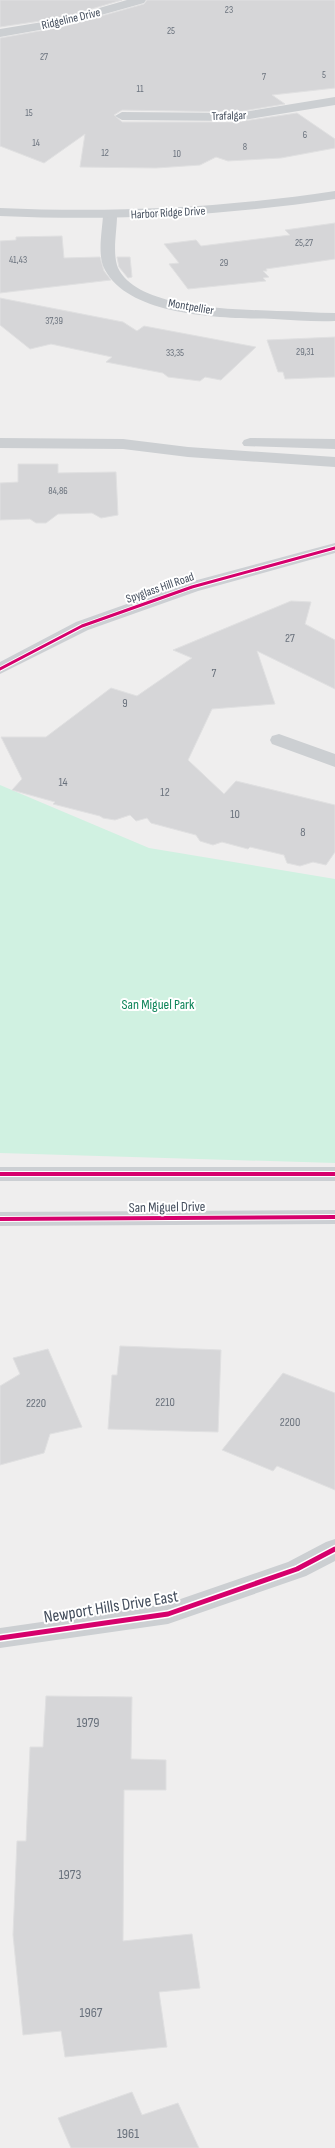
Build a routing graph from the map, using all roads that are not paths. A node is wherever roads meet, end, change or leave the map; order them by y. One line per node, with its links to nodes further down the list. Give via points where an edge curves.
1 (140, 0): 2 (street, Ridgeline Drive, via 62,22)
2 (0, 33)
3 (335, 101): 4 (street, Trafalgar, via 237,117)
4 (122, 116)
5 (335, 195): 7 (street, Harbor Ridge Drive, via 236,209)
6 (0, 212): 7 (street, Harbor Ridge Drive)
7 (110, 216): 8 (street, Montpellier, via 111,269 132,290 150,298 198,310)
8 (335, 317)
9 (0, 443): 11 (street)
10 (335, 444): 11 (street, via 191,441)
11 (141, 445): 12 (street, via 188,452)
12 (335, 462)
13 (334, 548): 14 (main road, Spyglass Hill Road, via 162,597 82,626)
14 (0, 669)
15 (279, 740): 16 (street)
16 (335, 761)
17 (0, 1174): 18 (main road)
18 (335, 1174)
19 (335, 1217): 20 (main road, San Miguel Drive)
20 (0, 1219)
21 (335, 1549): 22 (street, Newport Hills Drive East, via 298,1569 168,1614)
22 (0, 1638)

